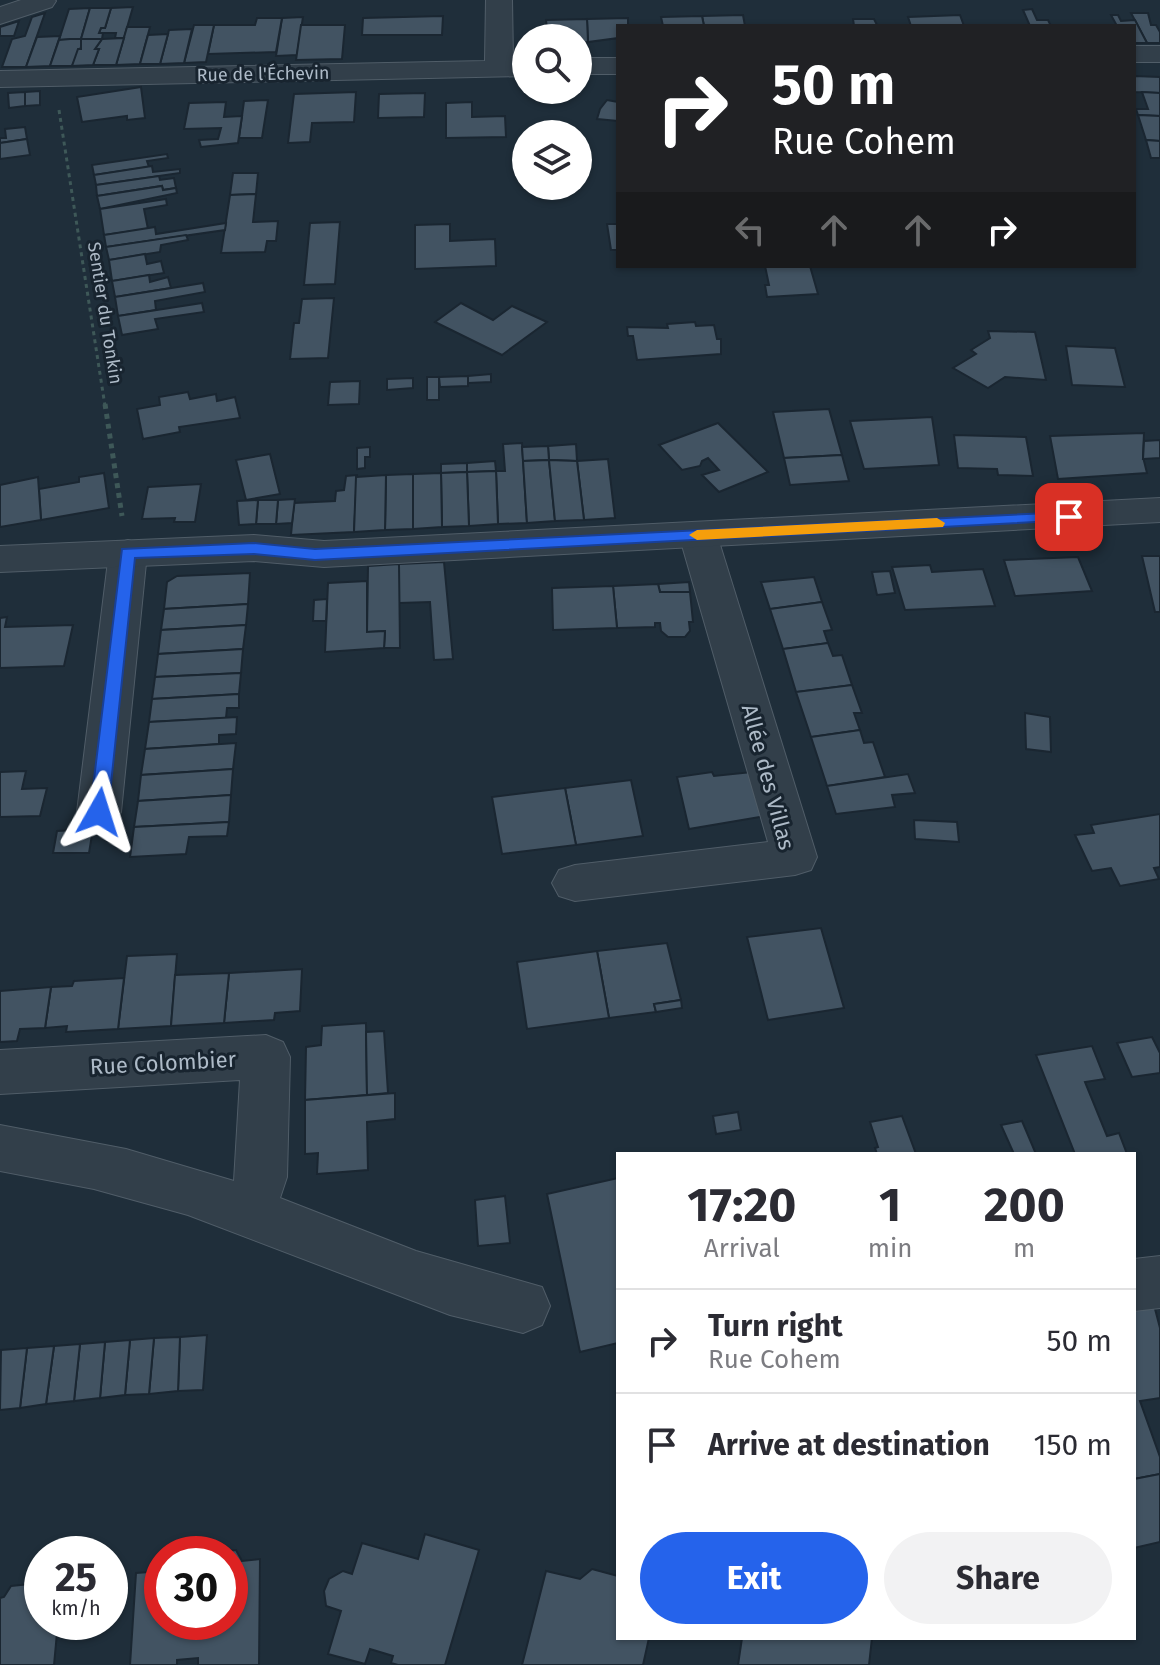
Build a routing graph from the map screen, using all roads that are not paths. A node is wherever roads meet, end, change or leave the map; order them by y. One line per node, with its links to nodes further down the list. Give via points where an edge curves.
1 (499, 0): 6 (street)
2 (43, 1): 3 (street)
3 (0, 16)
4 (1136, 54): 5 (street)
5 (1160, 54)
6 (512, 63)
7 (592, 66): 8 (street)
8 (616, 66)
9 (512, 68): 10 (street, Rue de l'Échevin)
10 (0, 79)
11 (1160, 510): 12 (street)
12 (698, 535): 13 (street, via 315,555 254,548); 16 (street, Allée des Villas, via 795,857)
13 (128, 553): 14 (street); 15 (street)
14 (0, 559)
15 (99, 812)
16 (575, 883)
17 (0, 1072): 19 (street, Rue Colombier, via 266,1057 261,1177)
18 (0, 1148): 19 (street, via 184,1190)
19 (250, 1212): 22 (street, via 427,1283)
20 (1160, 1282): 21 (street)
21 (1136, 1285)
22 (523, 1306)

